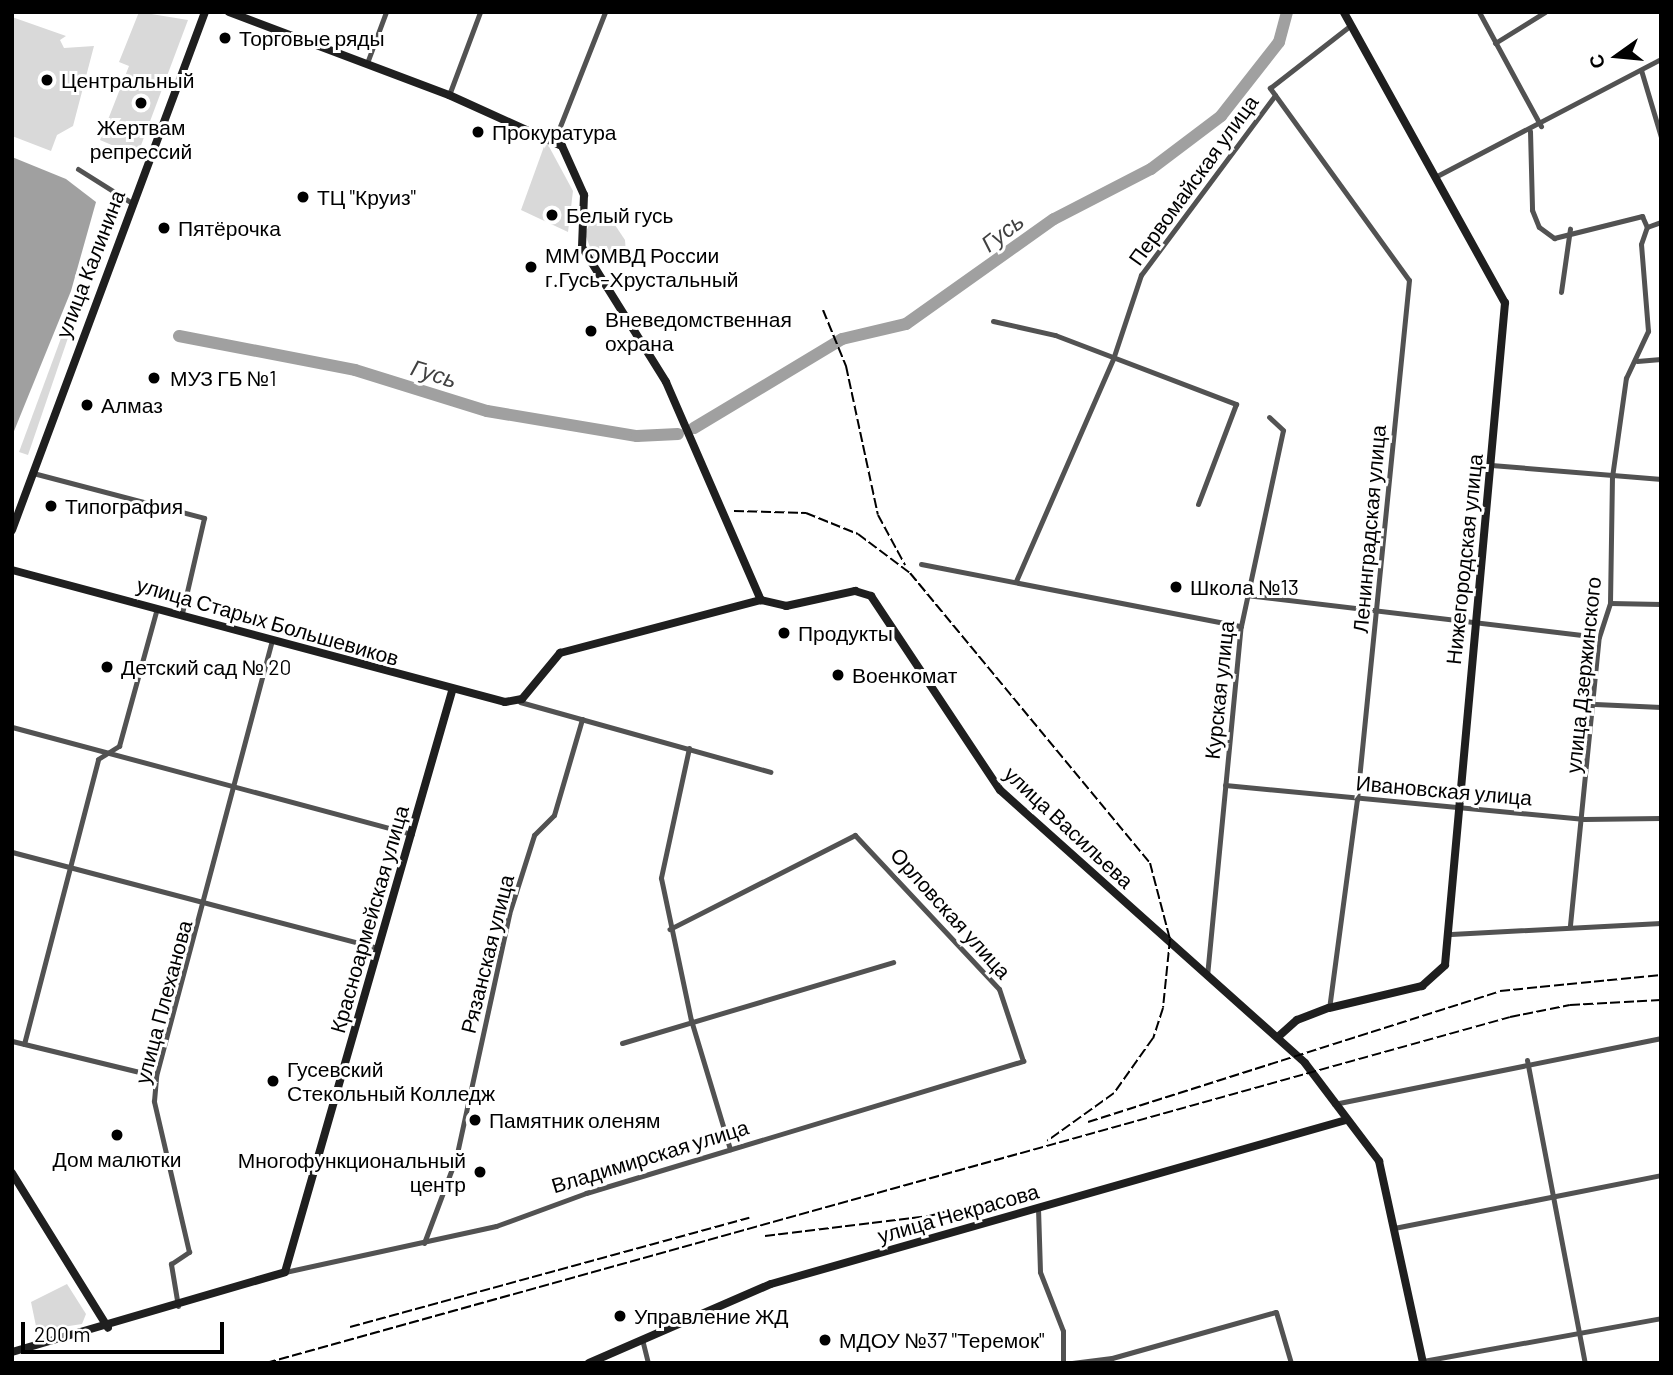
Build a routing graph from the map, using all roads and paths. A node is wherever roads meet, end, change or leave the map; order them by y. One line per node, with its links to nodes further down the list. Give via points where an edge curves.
1 (205, 12): 22 (street, улица Калинина)
2 (229, 12): 12 (street)
3 (386, 12): 12 (street)
4 (480, 12): 15 (street)
5 (605, 12): 19 (street)
6 (1344, 12): 9 (street, Нижегородская улица)
7 (1479, 12): 10 (street)
8 (1545, 12): 10 (street)
9 (1351, 25): 14 (street, Первомайская улица, via 1270,88); 21 (street, Нижегородская улица)
10 (1495, 43): 16 (street)
11 (1661, 60): 13 (street)
12 (368, 63): 15 (street)
13 (1641, 70): 16 (street); 18 (street)
14 (1275, 94): 28 (street, Первомайская улица, via 1141,275); 47 (street, Ленинградская улица, via 1409,279)
15 (449, 95): 19 (street)
16 (1541, 126): 17 (street)
17 (1530, 131): 21 (street); 25 (street, via 1532,210 1539,227 1554,238)
18 (1661, 137)
19 (555, 139): 42 (street, via 584,195 582,247 684,422)
20 (78, 169): 22 (street)
21 (1435, 177): 32 (street, Нижегородская улица, via 1505,303)
22 (132, 203): 33 (street, улица Калинина)
23 (1661, 222): 24 (street)
24 (1647, 226): 25 (street, via 1643,216); 30 (street, улица Дзержинского, via 1641,294 1648,331)
25 (1570, 229): 26 (street)
26 (1561, 292)
27 (993, 321): 28 (street, via 1055,335)
28 (1113, 359): 36 (street, via 1236,404); 40 (street, Первомайская улица)
29 (1661, 359): 30 (street)
30 (1637, 361): 34 (street, улица Дзержинского, via 1626,378)
31 (1269, 417): 41 (street, Курская улица, via 1283,430)
32 (1491, 465): 34 (street); 48 (street, Нижегородская улица)
33 (30, 472): 37 (street, улица Калинина); 46 (street, via 204,518)
34 (1612, 477): 35 (street); 43 (street, улица Дзержинского)
35 (1661, 479)
36 (1198, 504)
37 (12, 530)
38 (921, 564): 40 (street)
39 (12, 570): 45 (street, улица Старых Большевиков)
40 (1017, 581): 49 (street)
41 (1246, 595): 47 (street); 49 (street, Курская улица)
42 (761, 600): 53 (street, via 560,653); 77 (street, улица Васильева, via 786,606 855,591 872,596 1000,790)
43 (1610, 603): 44 (street); 50 (street, улица Дзержинского)
44 (1661, 604)
45 (158, 606): 46 (street, улица Старых Большевиков); 59 (street, via 119,746)
46 (182, 613): 51 (street, улица Старых Большевиков)
47 (1377, 613): 48 (street); 63 (street, Ленинградская улица)
48 (1475, 625): 50 (street); 64 (street, Нижегородская улица)
49 (1241, 626): 62 (street, Курская улица)
50 (1600, 637): 54 (street, улица Дзержинского)
51 (272, 639): 52 (street, улица Старых Большевиков); 61 (street, улица Плеханова)
52 (453, 691): 53 (street, улица Старых Большевиков); 67 (street, Красноармейская улица)
53 (515, 702): 56 (street, улица Старых Большевиков)
54 (1595, 704): 55 (street); 66 (street, улица Дзержинского)
55 (1661, 707)
56 (582, 719): 58 (street, улица Старых Большевиков); 96 (street, Рязанская улица, via 554,815 534,835 509,914 456,1158)
57 (12, 727): 59 (street)
58 (689, 748): 60 (street, улица Старых Большевиков); 73 (street, via 661,878)
59 (107, 752): 61 (street); 69 (street, via 98,759)
60 (770, 772)
61 (235, 784): 67 (street); 70 (street, улица Плеханова)
62 (1225, 785): 63 (street, Ивановская улица); 77 (street, Курская улица)
63 (1357, 799): 64 (street, Ивановская улица); 78 (street, Ленинградская улица)
64 (1458, 807): 66 (street, Ивановская улица); 74 (street, Нижегородская улица)
65 (1661, 818): 66 (street, Ивановская улица)
66 (1584, 819): 72 (street, улица Дзержинского)
67 (412, 834): 75 (street, Красноармейская улица)
68 (12, 852): 69 (street)
69 (69, 866): 70 (street); 84 (street)
70 (206, 902): 75 (street); 87 (street, улица Плеханова)
71 (1661, 923): 72 (street)
72 (1570, 925): 74 (street)
73 (670, 929): 79 (street); 86 (street, Орловская улица, via 855,835 999,989)
74 (1451, 934): 78 (street, Нижегородская улица, via 1436,977)
75 (378, 948): 97 (street, Красноармейская улица)
76 (894, 962): 79 (street)
77 (1207, 976): 80 (street, улица Васильева)
78 (1329, 1008): 80 (street, Нижегородская улица, via 1297,1020)
79 (691, 1020): 83 (street); 90 (street)
80 (1279, 1036): 88 (street, улица Васильева)
81 (1661, 1038): 85 (street)
82 (12, 1041): 84 (street)
83 (622, 1043)
84 (24, 1044): 87 (street)
85 (1527, 1060): 88 (street); 93 (street)
86 (1023, 1061): 90 (street, Владимирская улица)
87 (156, 1076): 98 (street, улица Плеханова, via 154,1101 189,1252 171,1264)
88 (1334, 1104): 89 (street, улица Васильева)
89 (1346, 1119): 94 (street, улица Некрасова); 95 (street, улица Васильева, via 1379,1161)
90 (730, 1149): 96 (street, Владимирская улица, via 496,1226)
91 (12, 1173): 100 (street)
92 (1661, 1175): 93 (street)
93 (1555, 1194): 95 (street); 101 (street)
94 (1038, 1208): 102 (street, улица Некрасова, via 771,1284); 107 (street, via 1040,1272 1063,1331)
95 (1394, 1228): 104 (street, улица Васильева)
96 (424, 1243): 97 (street, Владимирская улица)
97 (285, 1272): 98 (street)
98 (178, 1307): 100 (street)
99 (1661, 1318): 101 (street)
100 (108, 1328): 103 (street)
101 (1580, 1333): 104 (street); 110 (street)
102 (642, 1338): 105 (street, улица Некрасова); 106 (street)
103 (12, 1352)
104 (1423, 1362)
105 (589, 1363)
106 (648, 1363)
107 (1063, 1363)
108 (1072, 1363): 109 (street, via 1112,1358 1276,1312)
109 (1291, 1363)
110 (1585, 1363)

